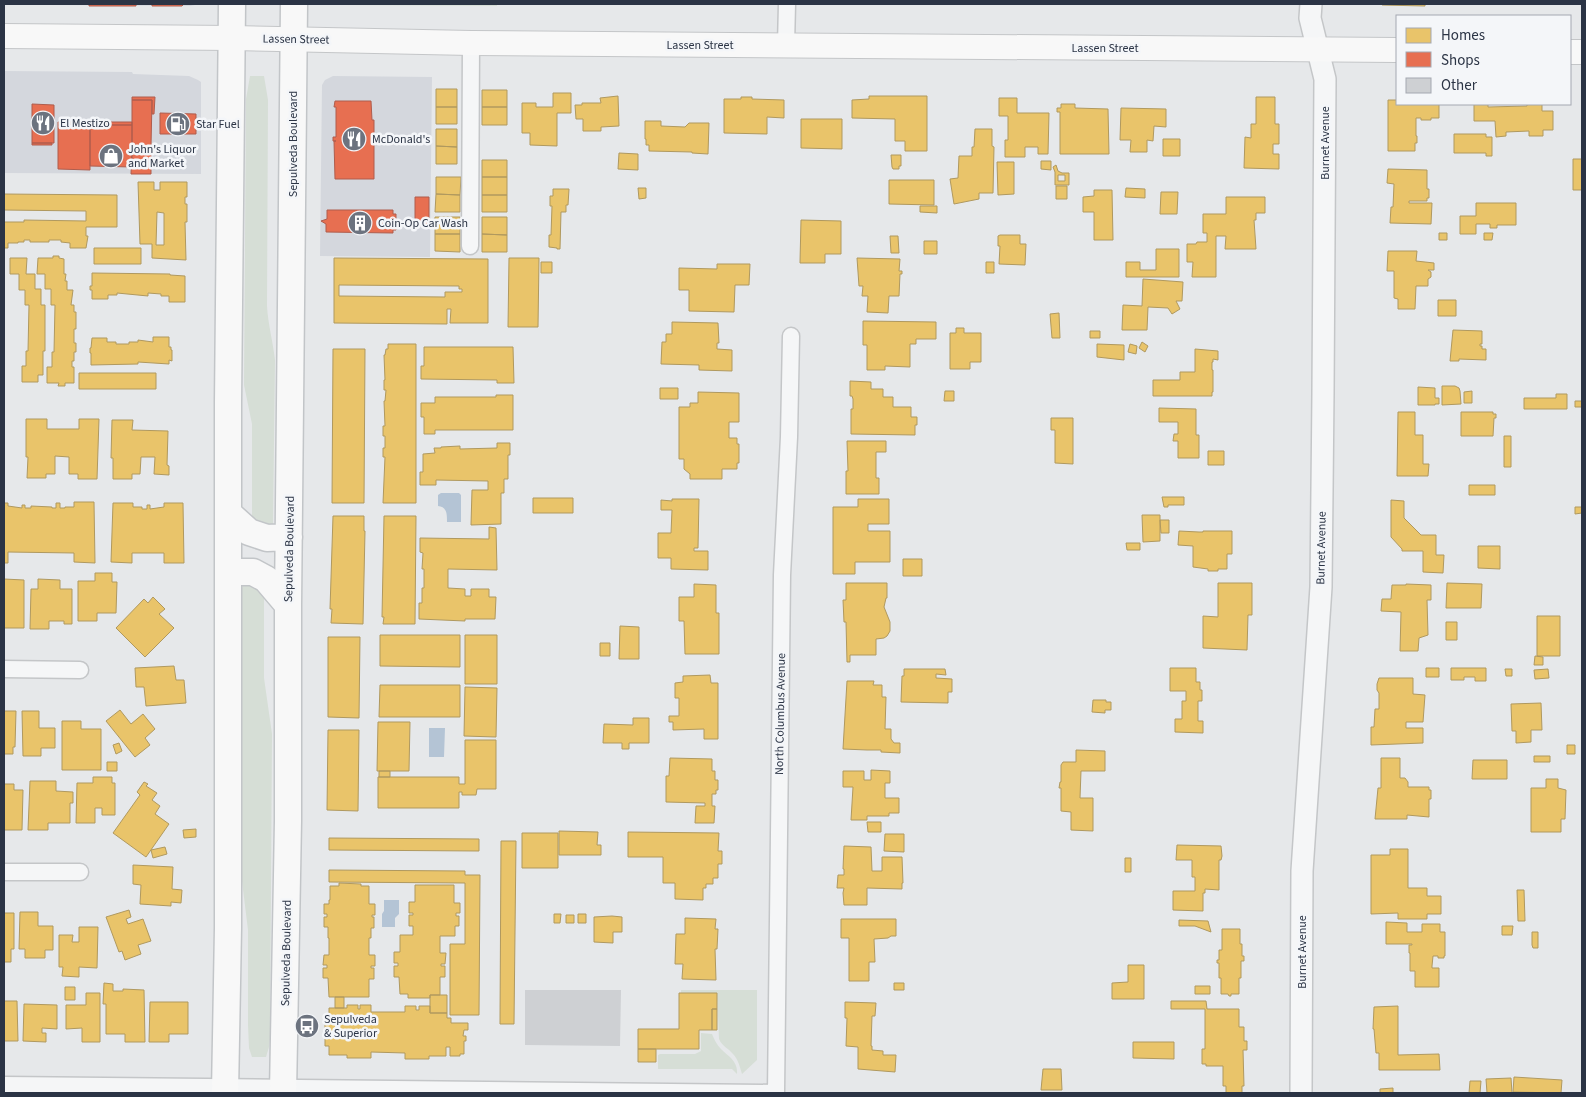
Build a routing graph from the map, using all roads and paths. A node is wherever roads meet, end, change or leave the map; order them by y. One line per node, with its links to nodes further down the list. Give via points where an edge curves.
1 (232, 4): 6 (main road)
2 (294, 4): 7 (main road, Sepulveda Boulevard)
3 (787, 4): 9 (street)
4 (1311, 4): 10 (street, Burnet Avenue, via 1310,18)
5 (4, 36): 6 (main road, Lassen Street)
6 (232, 38): 7 (main road, Lassen Street); 14 (main road)
7 (293, 39): 8 (main road, Lassen Street); 15 (main road, Sepulveda Boulevard)
8 (471, 43): 9 (main road, Lassen Street); 12 (street)
9 (786, 45): 10 (main road, Lassen Street)
10 (1318, 50): 11 (main road, Lassen Street); 26 (street, Burnet Avenue, via 1325,79 1321,587 1303,845)
11 (1396, 50)
12 (470, 246)
13 (791, 336): 25 (street, North Columbus Avenue, via 782,575)
14 (228, 513): 15 (main road, via 249,532 267,538); 16 (main road)
15 (289, 538): 17 (main road, Sepulveda Boulevard)
16 (228, 572): 17 (main road, via 253,572 266,579); 23 (main road)
17 (288, 605): 24 (main road, Sepulveda Boulevard)
18 (4, 670): 19 (street)
19 (80, 670)
20 (4, 872): 21 (street)
21 (80, 872)
22 (4, 1085): 23 (street)
23 (225, 1090): 24 (street)
24 (283, 1091): 25 (street)
25 (776, 1093)
26 (1301, 1093)

